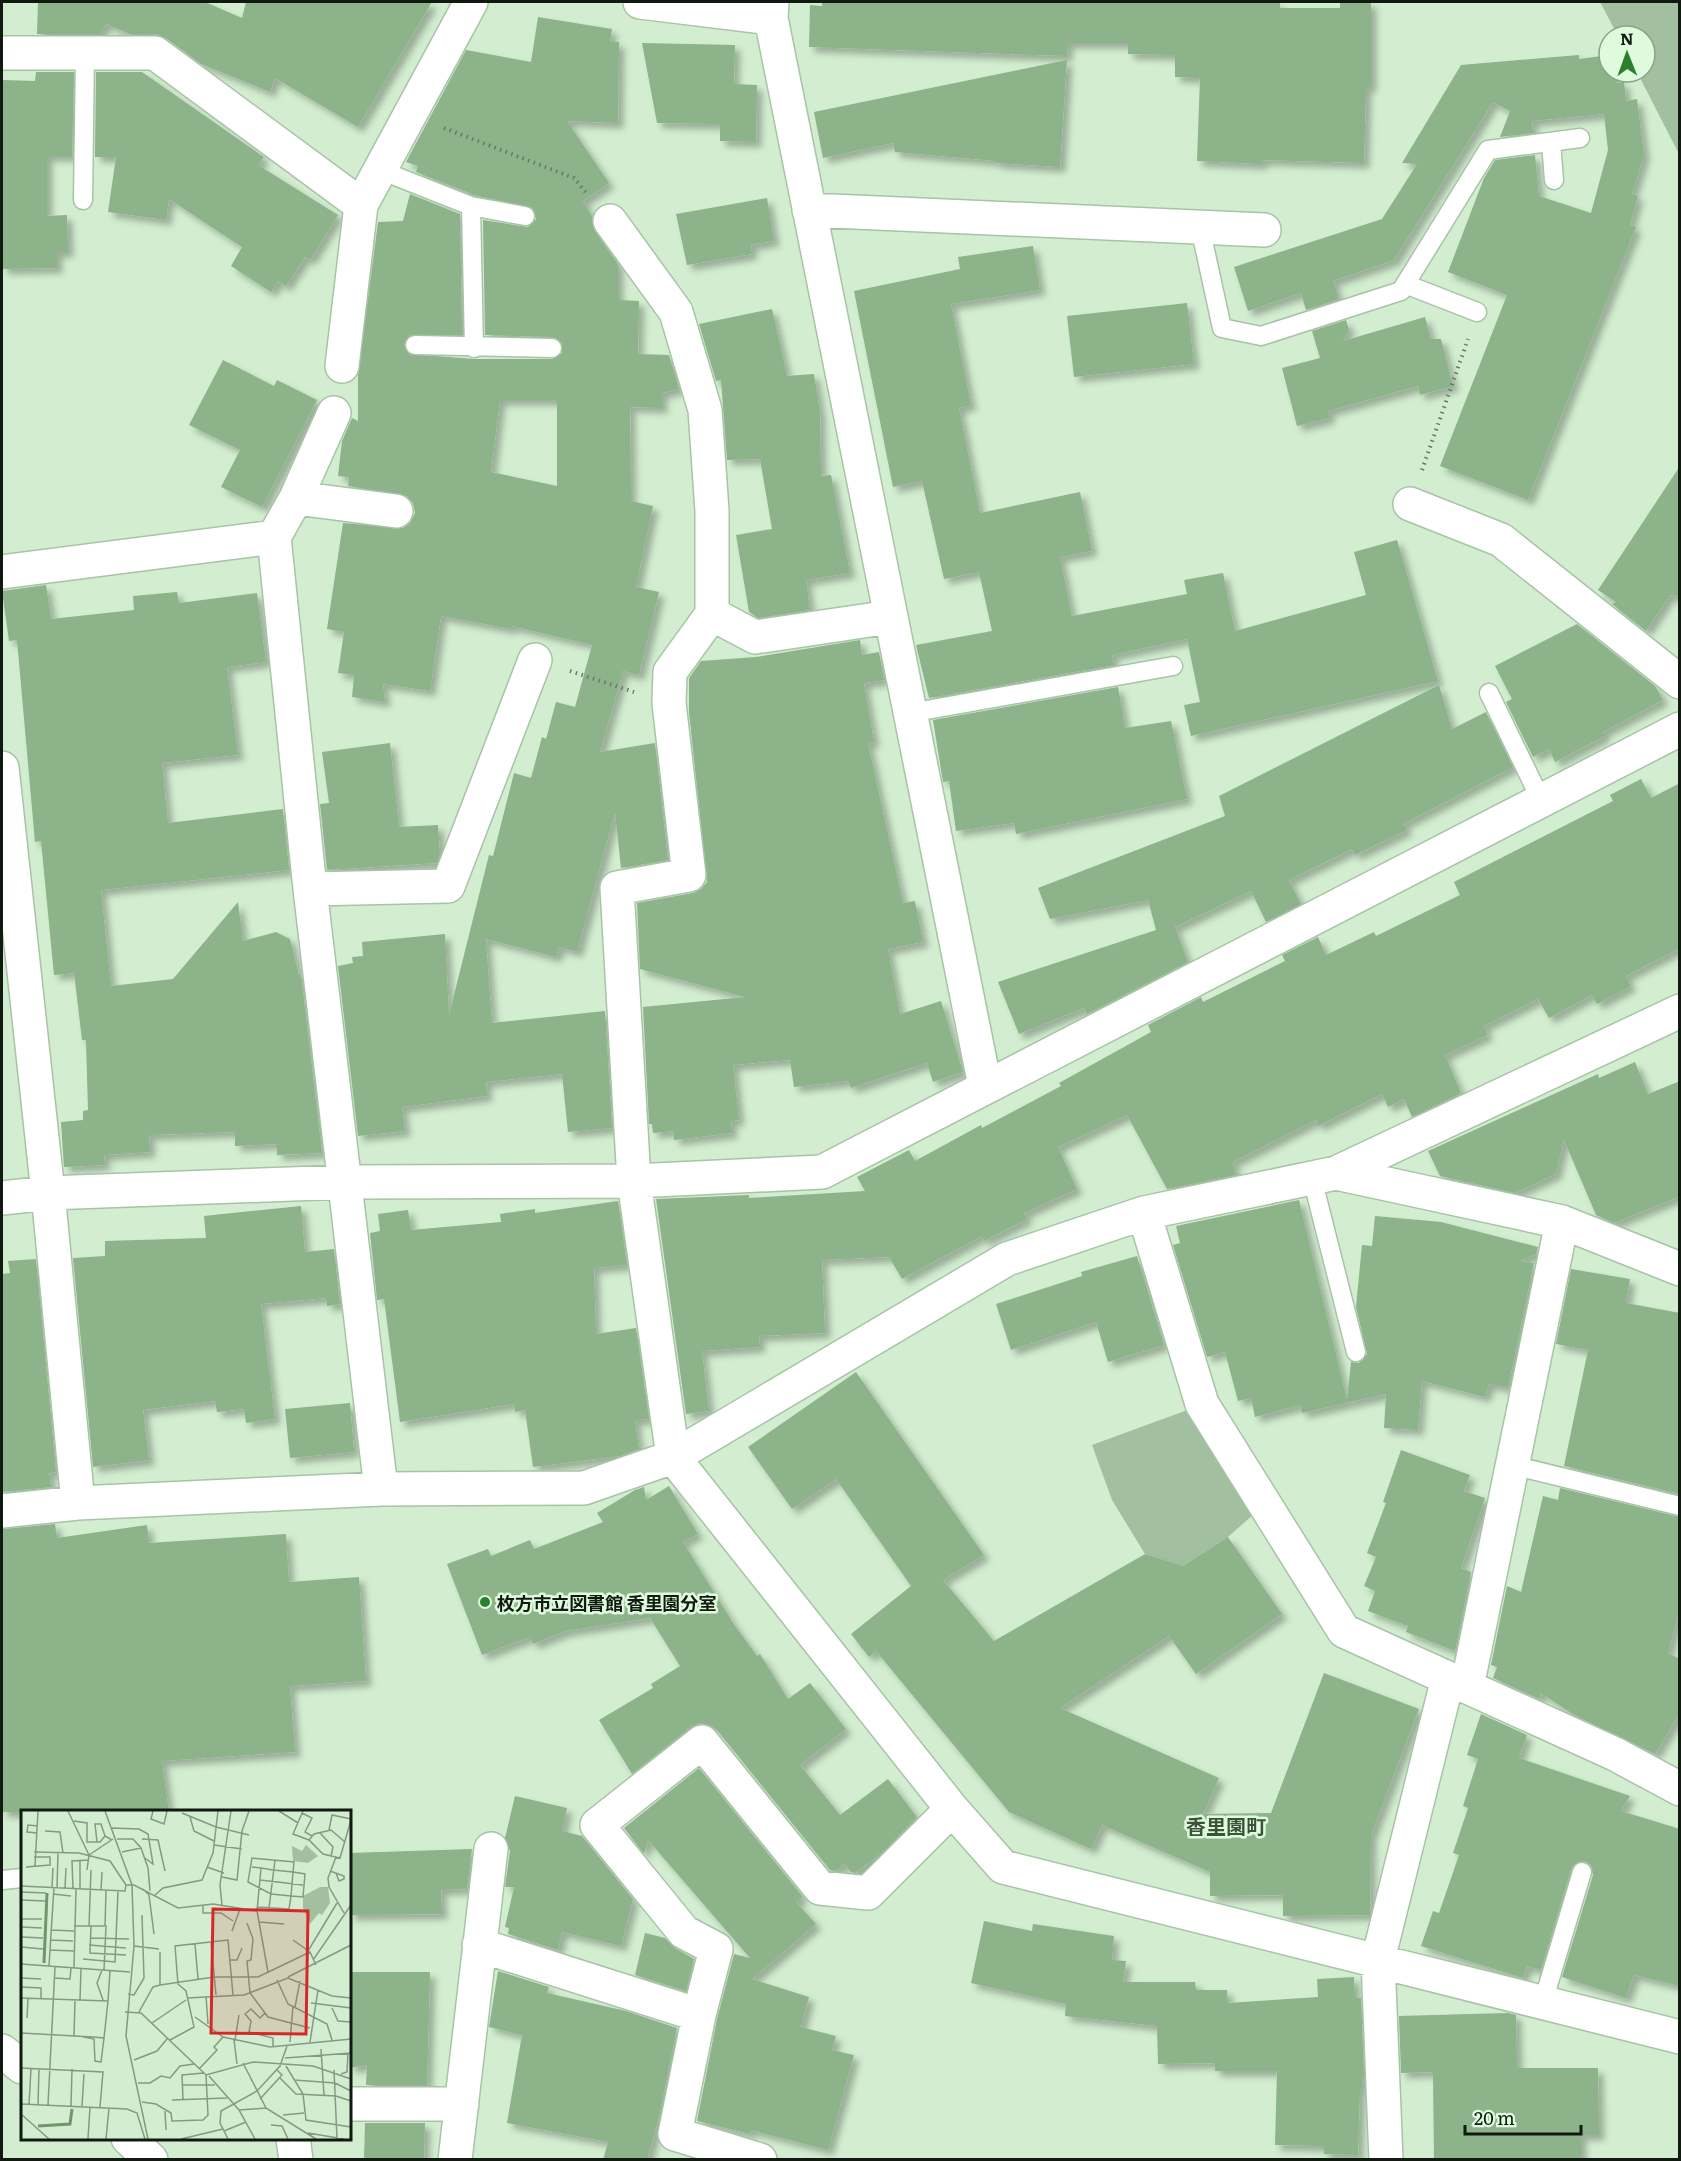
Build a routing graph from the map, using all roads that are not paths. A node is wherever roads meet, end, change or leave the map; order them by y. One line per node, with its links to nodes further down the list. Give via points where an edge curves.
1 (471, 2): 8 (street)
2 (640, 2): 3 (street)
3 (772, 10): 13 (street)
4 (2, 53): 5 (street)
5 (85, 53): 10 (lane); 11 (street, via 155,53)
6 (1580, 138): 7 (lane)
7 (1551, 142): 9 (lane); 18 (lane, via 1488,150)
8 (380, 170): 11 (street); 12 (lane)
9 (1554, 180)
10 (83, 200)
11 (361, 205): 23 (street)
12 (471, 206): 14 (lane); 21 (lane)
13 (809, 210): 16 (street); 31 (street)
14 (525, 216)
15 (610, 221): 30 (street, via 676,312 705,410 712,512)
16 (1200, 227): 17 (street); 18 (lane, via 1222,328 1261,336 1401,291)
17 (1264, 230)
18 (1405, 284): 19 (lane)
19 (1477, 312)
20 (416, 345): 21 (lane)
21 (474, 348): 22 (lane)
22 (552, 348)
23 (342, 366)
24 (334, 413): 25 (street)
25 (296, 498): 27 (street); 28 (street)
26 (1410, 504): 34 (street, via 1501,540)
27 (396, 511)
28 (274, 537): 29 (street); 40 (street)
29 (2, 572)
30 (712, 614): 31 (street, via 755,637); 44 (street, via 670,672 669,703 689,875 617,888)
31 (890, 617): 36 (street)
32 (535, 660): 40 (street, via 448,886)
33 (1173, 666): 36 (lane)
34 (1680, 682)
35 (1489, 693): 39 (lane)
36 (910, 713): 42 (street)
37 (1680, 729): 39 (street)
38 (2, 768): 46 (street)
39 (1541, 800): 42 (street)
40 (310, 889): 45 (street)
41 (1680, 1011): 43 (street)
42 (985, 1086): 44 (street, via 822,1172)
43 (1324, 1175): 48 (street); 49 (street); 51 (lane)
44 (634, 1181): 45 (street); 52 (street)
45 (345, 1182): 46 (street); 54 (street)
46 (48, 1193): 47 (street); 55 (street)
47 (2, 1198)
48 (1144, 1214): 52 (street, via 1007,1259); 58 (street, via 1202,1404 1344,1631)
49 (1562, 1222): 50 (street); 53 (street)
50 (1680, 1269)
51 (1356, 1353)
52 (673, 1457): 54 (street, via 584,1488); 60 (street)
53 (1512, 1466): 56 (lane); 58 (street)
54 (381, 1489): 55 (street)
55 (78, 1503): 57 (street)
56 (1680, 1506)
57 (2, 1511)
58 (1458, 1682): 59 (street); 66 (street)
59 (1680, 1788)
60 (952, 1809): 66 (street, via 1003,1867); 68 (street, via 868,1893 820,1888 702,1742 597,1825 684,1932 716,1949)
61 (490, 1849): 65 (street)
62 (1582, 1872): 67 (lane)
63 (21, 1878): 64 (lane)
64 (2, 1880)
65 (480, 1945): 68 (street); 73 (street)
66 (1377, 1960): 67 (street); 80 (street)
67 (1543, 2002): 69 (street)
68 (699, 2015): 79 (street, via 675,2134)
69 (1680, 2037)
70 (2, 2051): 71 (street)
71 (21, 2066)
72 (351, 2104): 73 (street)
73 (462, 2104): 78 (street)
74 (129, 2140): 76 (street)
75 (293, 2140): 77 (street)
76 (151, 2160)
77 (296, 2160)
78 (455, 2160)
79 (760, 2160)
80 (1386, 2160)

